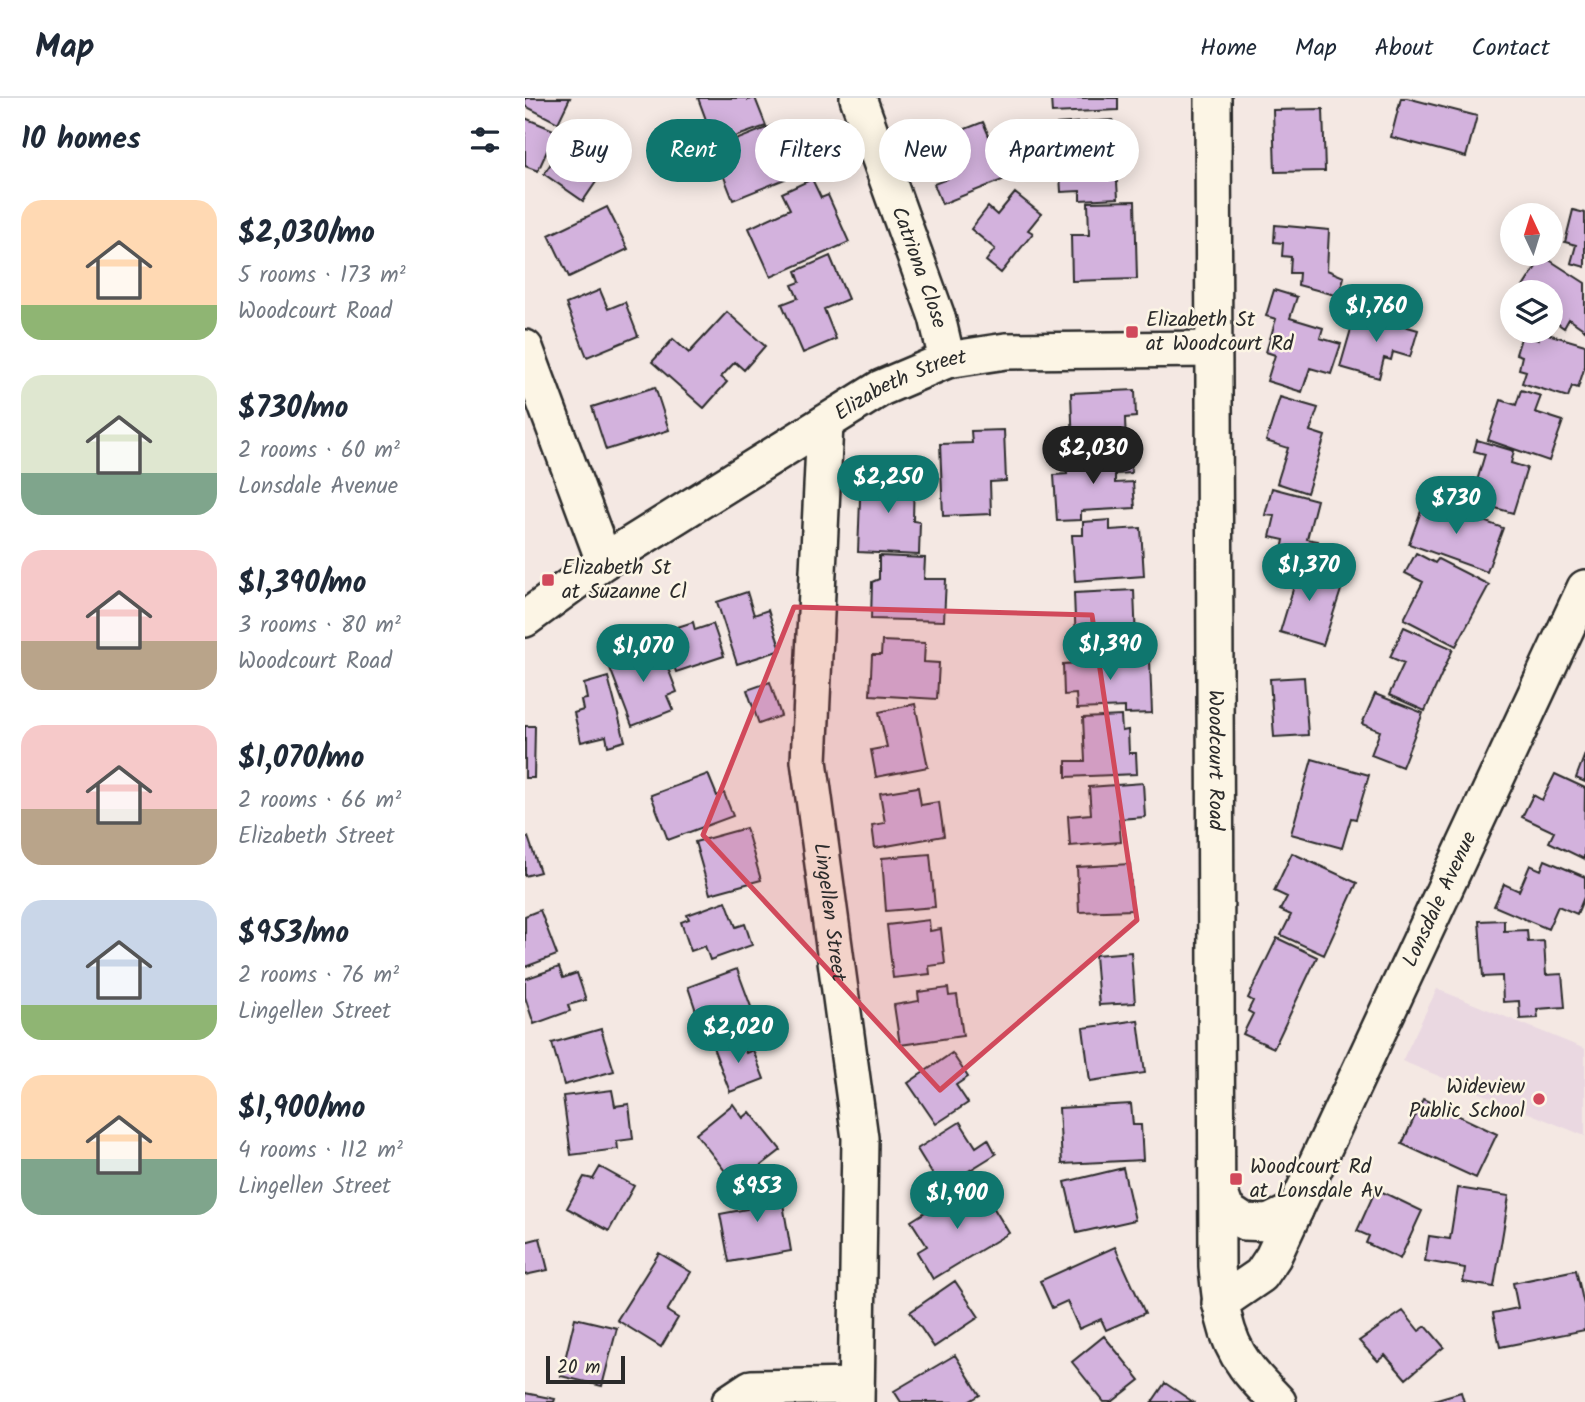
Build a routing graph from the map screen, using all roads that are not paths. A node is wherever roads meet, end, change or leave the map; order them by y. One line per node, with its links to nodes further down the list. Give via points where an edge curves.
1 (858, 98): 5 (street, Catriona Close, via 937,317)
2 (1213, 98): 4 (street, Woodcourt Road)
3 (525, 348): 7 (street)
4 (1214, 349): 5 (street, Elizabeth Street, via 1006,351); 10 (street, Woodcourt Road)
5 (947, 360): 6 (street, Elizabeth Street, via 881,388)
6 (825, 424): 7 (street, Elizabeth Street); 13 (street, Lingellen Street, via 809,761 860,1138)
7 (604, 561): 9 (street, Elizabeth Street)
8 (1585, 588): 11 (street, Lonsdale Avenue)
9 (525, 619)
10 (1217, 1185): 11 (street, via 1226,1210 1244,1222 1268,1223); 12 (street, Woodcourt Road)
11 (1295, 1210): 12 (street, Lonsdale Avenue, via 1261,1275)
12 (1220, 1303): 15 (street, Woodcourt Road, via 1244,1364)
13 (856, 1394): 14 (street, via 751,1388)
14 (730, 1402)
15 (1277, 1402)

